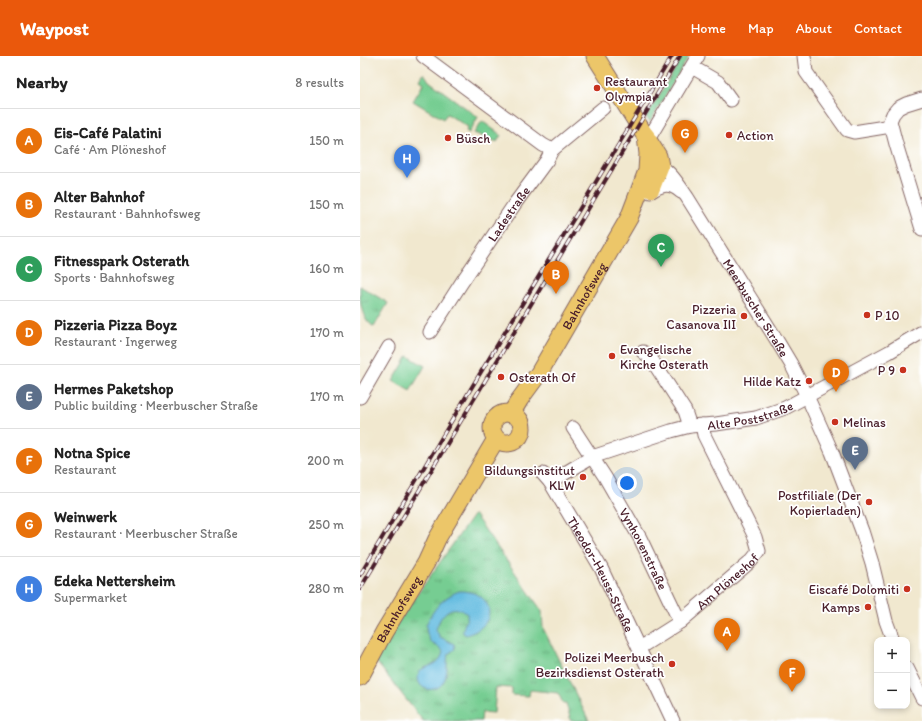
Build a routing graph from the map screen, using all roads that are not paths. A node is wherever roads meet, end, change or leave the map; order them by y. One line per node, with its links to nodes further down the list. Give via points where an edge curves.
1 (423, 56): 10 (street)
2 (595, 56): 9 (main road)
3 (804, 56): 8 (street, via 806,72 847,130 854,132)
4 (695, 61): 6 (street, via 718,82); 9 (street, via 652,133)
5 (922, 98): 8 (street, via 896,110 891,117)
6 (731, 100)
7 (603, 108): 10 (street, Ladestraße)
8 (891, 126): 15 (street)
9 (646, 136): 11 (main road)
10 (552, 150): 16 (street, Ladestraße)
11 (653, 168): 12 (main road, Bahnhofsweg); 13 (street, Meerbuscher Straße, via 672,175); 14 (main road, Bahnhofsweg)
12 (650, 192): 13 (street, Meerbuscher Straße, via 666,184); 14 (main road, Bahnhofsweg)
13 (686, 197): 21 (street, Meerbuscher Straße, via 776,339)
14 (630, 218): 22 (main road, Bahnhofsweg, via 539,373 528,403)
15 (922, 229)
16 (430, 332)
17 (922, 332): 21 (street, Alte Poststraße)
18 (389, 347): 20 (street)
19 (643, 352): 23 (street, Alte Poststraße, via 650,357)
20 (361, 392)
21 (807, 396): 23 (street, Alte Poststraße, via 772,413 728,423); 29 (street, Meerbuscher Straße, via 832,452 862,531)
22 (515, 416): 25 (main road, via 522,428 519,438 516,441); 25 (main road, via 501,415 495,420 492,426 493,433)
23 (696, 426): 26 (street, Alte Poststraße, via 671,430); 28 (street, Am Plöneshof, via 704,435 755,538 759,552)
24 (573, 428): 26 (street)
25 (501, 441): 32 (main road, Bahnhofsweg, via 467,505 426,563)
26 (592, 457): 27 (street, Alte Poststraße); 28 (street, Vynhovenstraße, via 640,538)
27 (546, 478): 30 (street, Theodor-Heuss-Straße, via 601,568)
28 (680, 622): 30 (street, Am Plöneshof)
29 (892, 637)
30 (639, 648): 34 (street, Theodor-Heuss-Straße)
31 (910, 673): 33 (street)
32 (360, 677)
33 (922, 698)
34 (673, 721)

